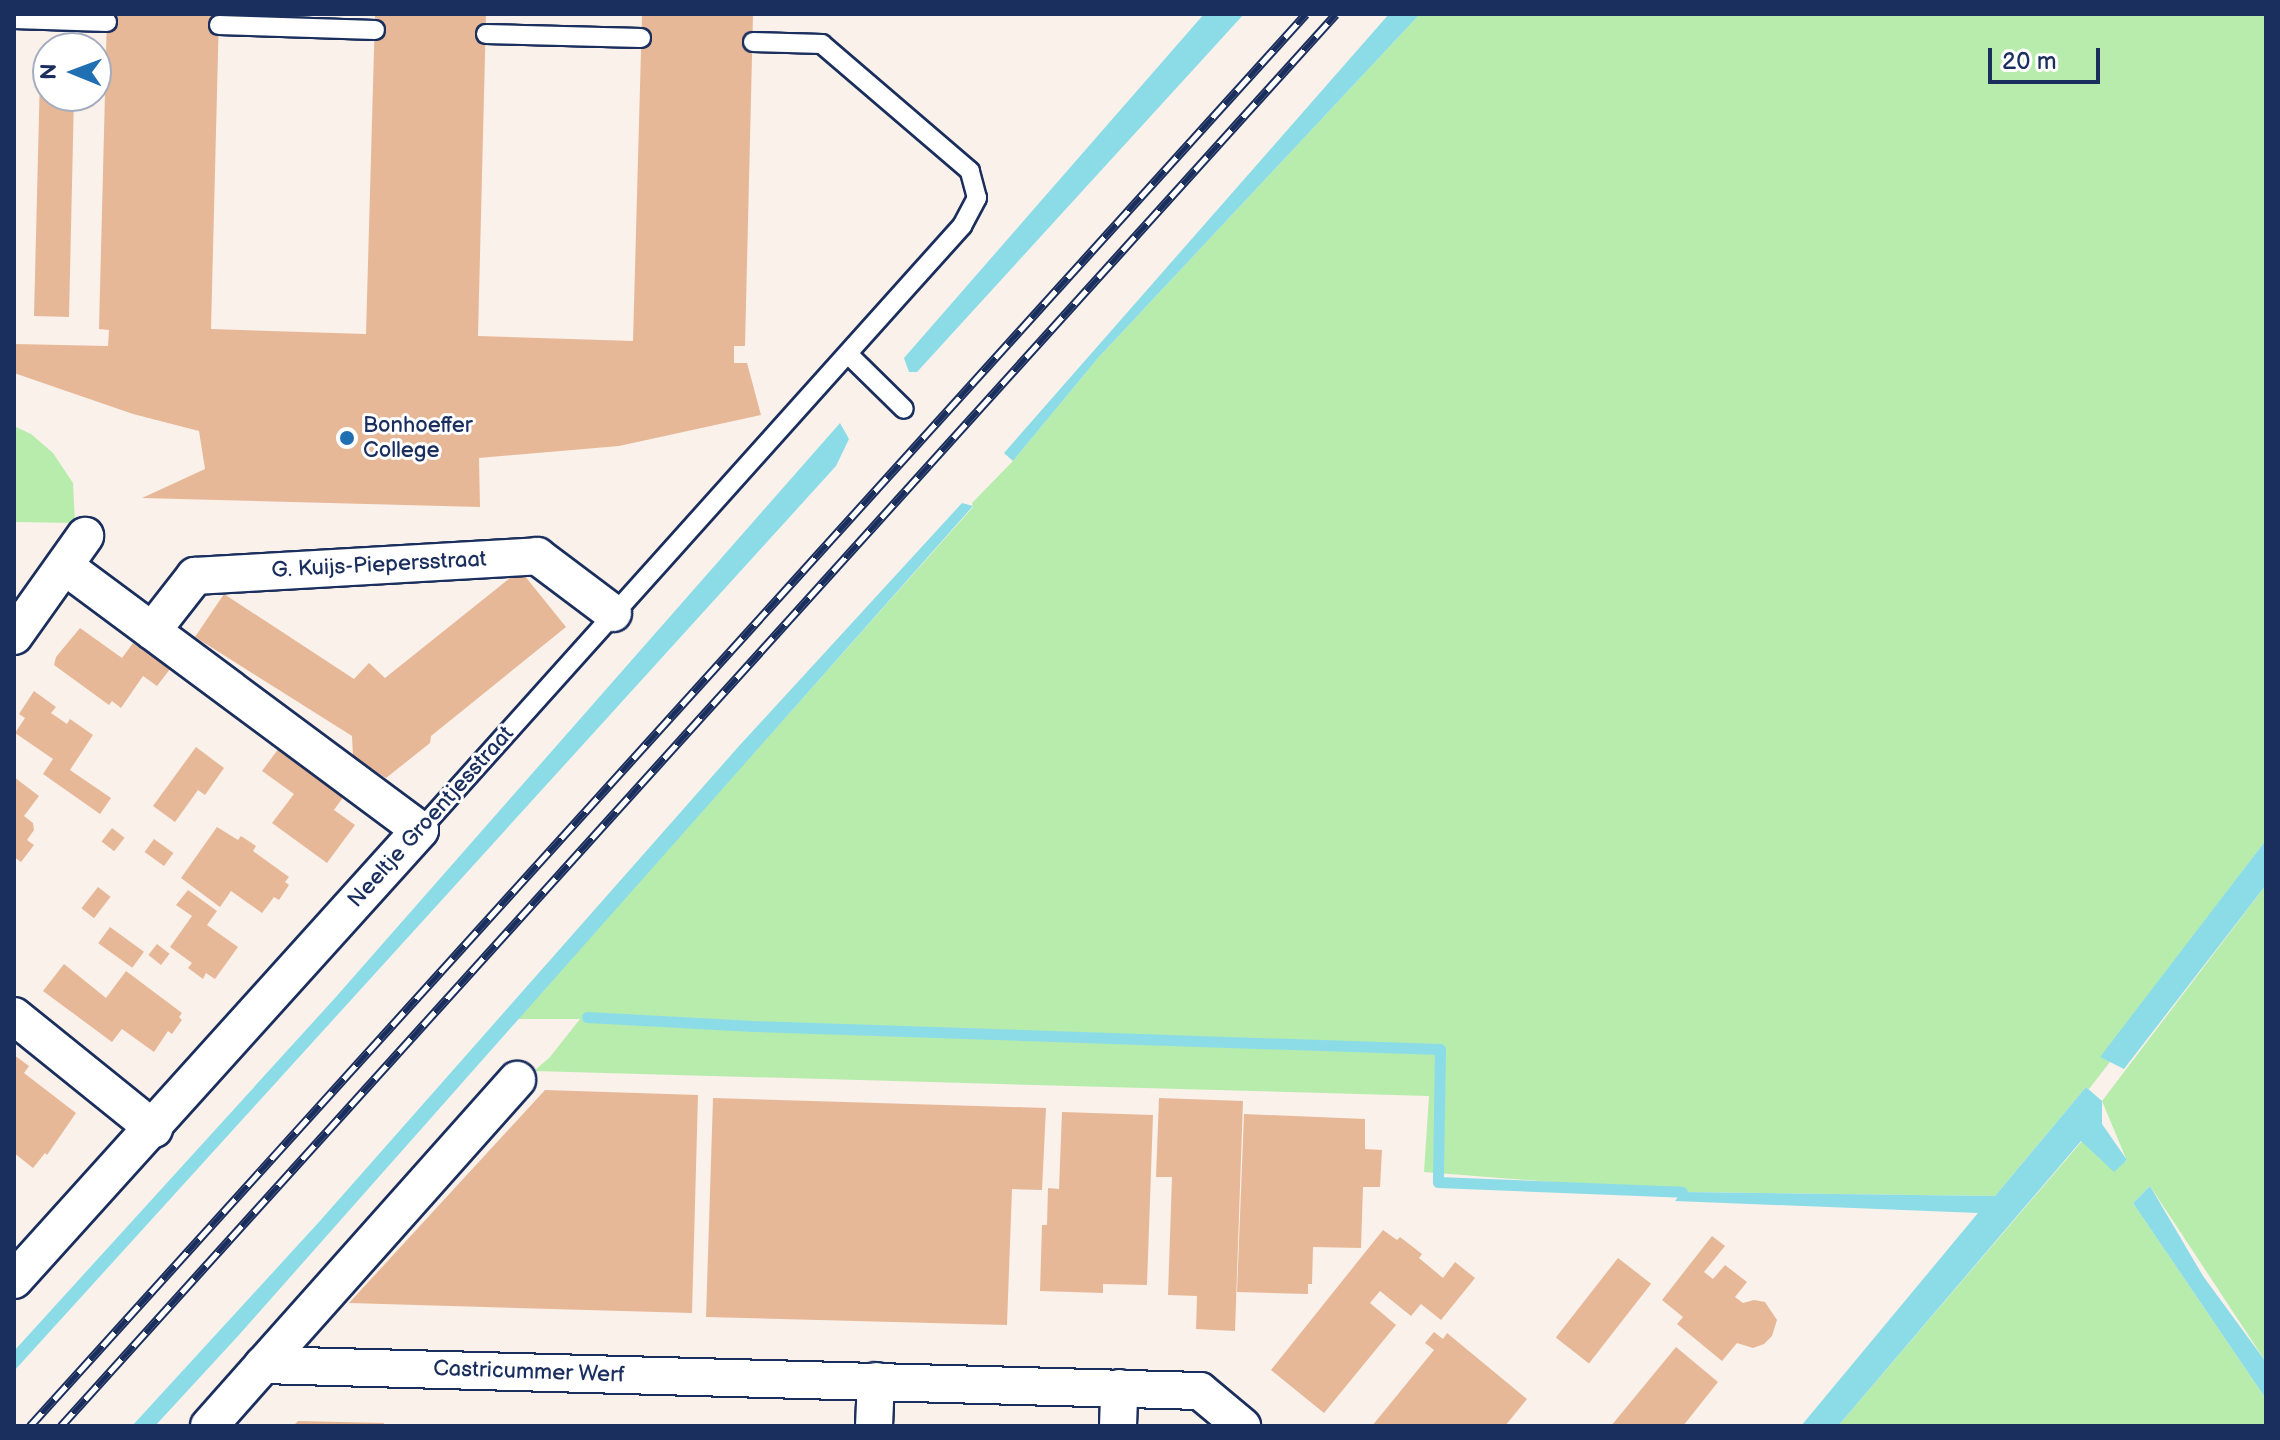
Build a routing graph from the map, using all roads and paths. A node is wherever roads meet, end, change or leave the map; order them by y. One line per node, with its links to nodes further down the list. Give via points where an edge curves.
1 (14, 19): 2 (lane)
2 (107, 22)
3 (219, 25): 4 (lane)
4 (375, 30)
5 (486, 34): 6 (lane)
6 (641, 38)
7 (753, 42): 8 (lane, Neeltje Groentjesstraat, via 822,44 970,171 977,198 962,226)
8 (848, 354): 9 (lane); 12 (lane, Neeltje Groentjesstraat)
9 (904, 409)
10 (85, 536): 11 (street)
11 (65, 566): 13 (street); 14 (street)
12 (613, 613): 13 (street, G. Kuijs-Piepersstraat, via 537,556 195,576); 15 (lane, Neeltje Groentjesstraat)
13 (152, 631): 15 (street)
14 (14, 636)
15 (420, 830): 18 (street, Neeltje Groentjesstraat)
16 (14, 1016): 18 (street)
17 (517, 1080): 20 (street)
18 (154, 1129): 19 (street, Neeltje Groentjesstraat)
19 (14, 1280)
20 (263, 1365): 21 (street, Castricummer Werf); 23 (street)
21 (876, 1381): 22 (street, Castricummer Werf); 24 (street)
22 (1119, 1388): 25 (street); 26 (street, Castricummer Werf, via 1200,1391)
23 (209, 1426)
24 (874, 1426)
25 (1118, 1426)
26 (1242, 1426)

